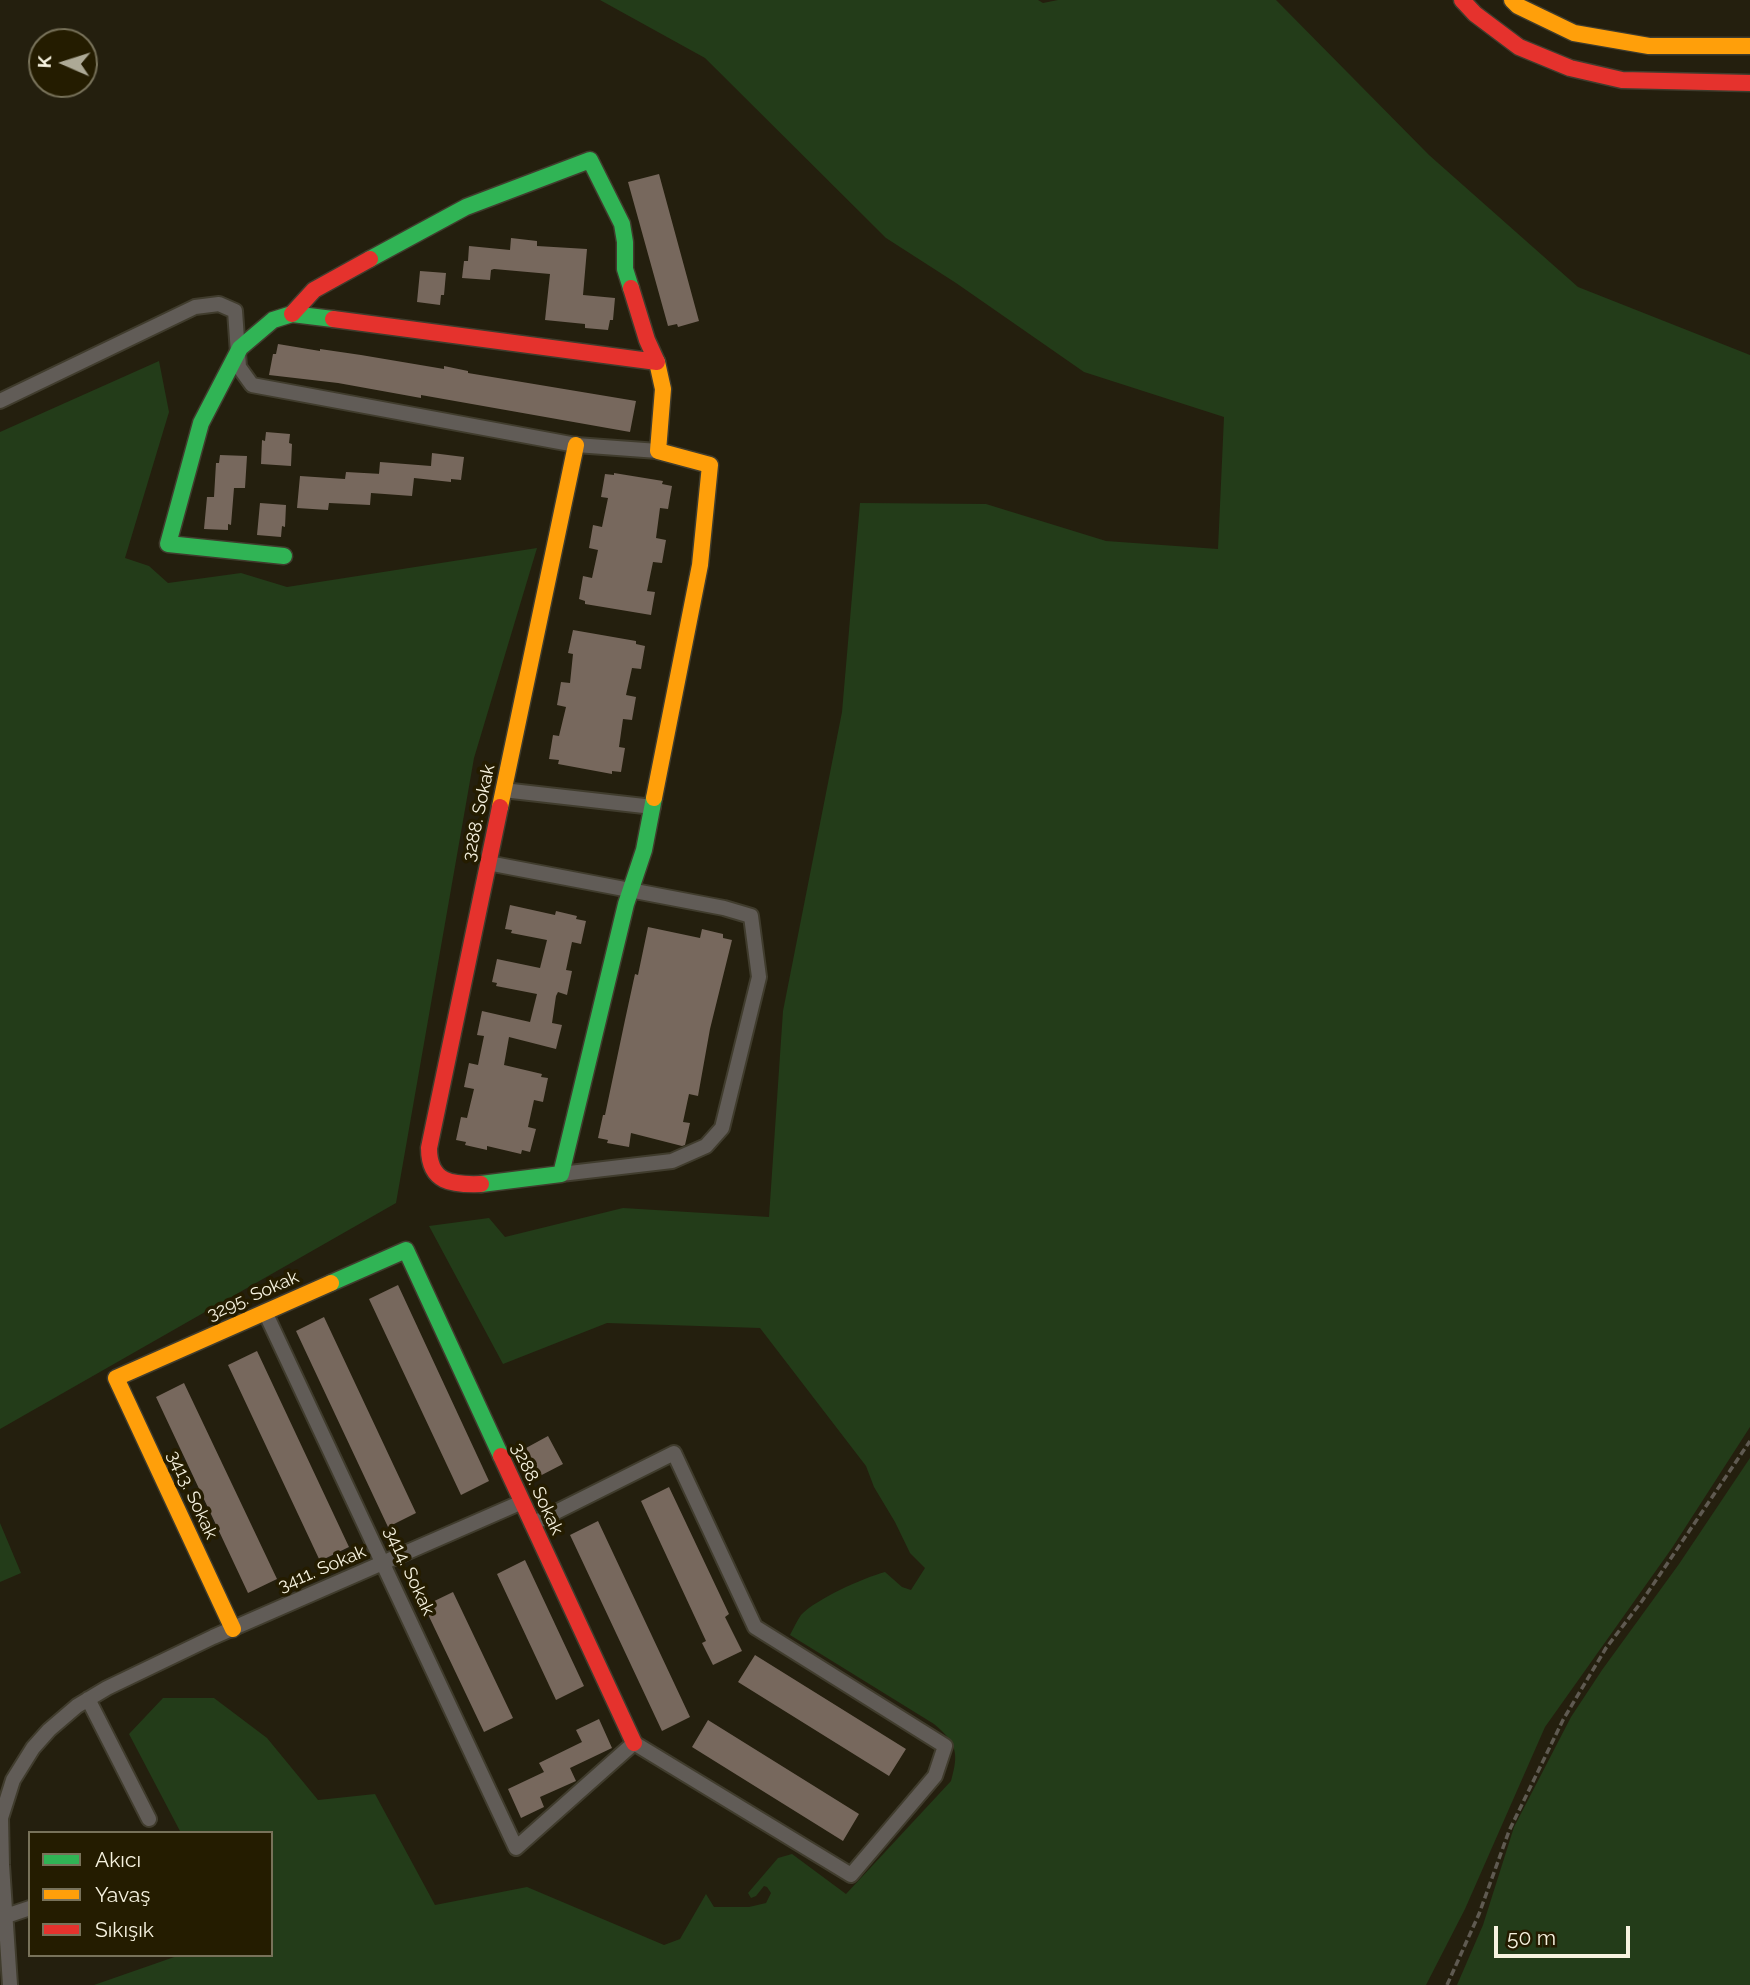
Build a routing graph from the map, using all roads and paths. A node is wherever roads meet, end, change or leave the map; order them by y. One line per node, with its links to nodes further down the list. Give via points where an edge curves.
1 (1462, 0): 4 (main road, via 1519,47 1570,68 1622,80)
2 (1512, 0): 3 (main road, via 1574,33 1649,46)
3 (1750, 46)
4 (1750, 83)
5 (292, 314): 6 (main road, via 273,320); 7 (main road); 7 (main road, via 314,290 466,207 590,160 622,224 625,269)
6 (240, 348): 8 (street, via 235,311 219,304 195,307); 9 (street, via 239,367 252,385); 11 (main road, via 201,423 167,544)
7 (657, 362): 10 (main road, via 663,389)
8 (0, 401)
9 (576, 445): 10 (street); 12 (main road, 3288. Sokak)
10 (658, 451): 13 (main road, via 710,465 700,565)
11 (284, 556)
12 (503, 790): 13 (street); 14 (main road, 3288. Sokak)
13 (653, 807): 15 (main road)
14 (488, 863): 15 (street); 16 (main road, 3288. Sokak, via 428,1157 435,1175 446,1182 487,1183)
15 (630, 891): 16 (main road); 16 (street, via 751,916 759,976 750,1014 722,1128 706,1146 672,1161)
16 (561, 1174)
17 (406, 1250): 18 (main road, 3295. Sokak); 21 (main road, 3288. Sokak)
18 (265, 1312): 19 (main road, 3295. Sokak); 23 (street, 3414. Sokak)
19 (116, 1378): 24 (main road, 3413. Sokak)
20 (1750, 1441): 31 (path, via 1606,1648 1563,1720 1508,1831 1479,1914)
21 (522, 1502): 22 (main road, 3288. Sokak); 23 (street, 3411. Sokak)
22 (533, 1524): 26 (main road, 3288. Sokak); 26 (street, via 674,1453 755,1627 945,1746 935,1776 851,1875)
23 (384, 1563): 24 (street, 3411. Sokak); 26 (street, 3414. Sokak, via 516,1847)
24 (233, 1629): 25 (street, 3411. Sokak)
25 (88, 1699): 27 (street); 29 (street, 3411. Sokak, via 49,1730 13,1780 1,1818)
26 (634, 1743)
27 (149, 1819)
28 (28, 1909): 29 (street)
29 (6, 1916): 30 (street, 3411. Sokak)
30 (10, 1985)
31 (1447, 1985)

